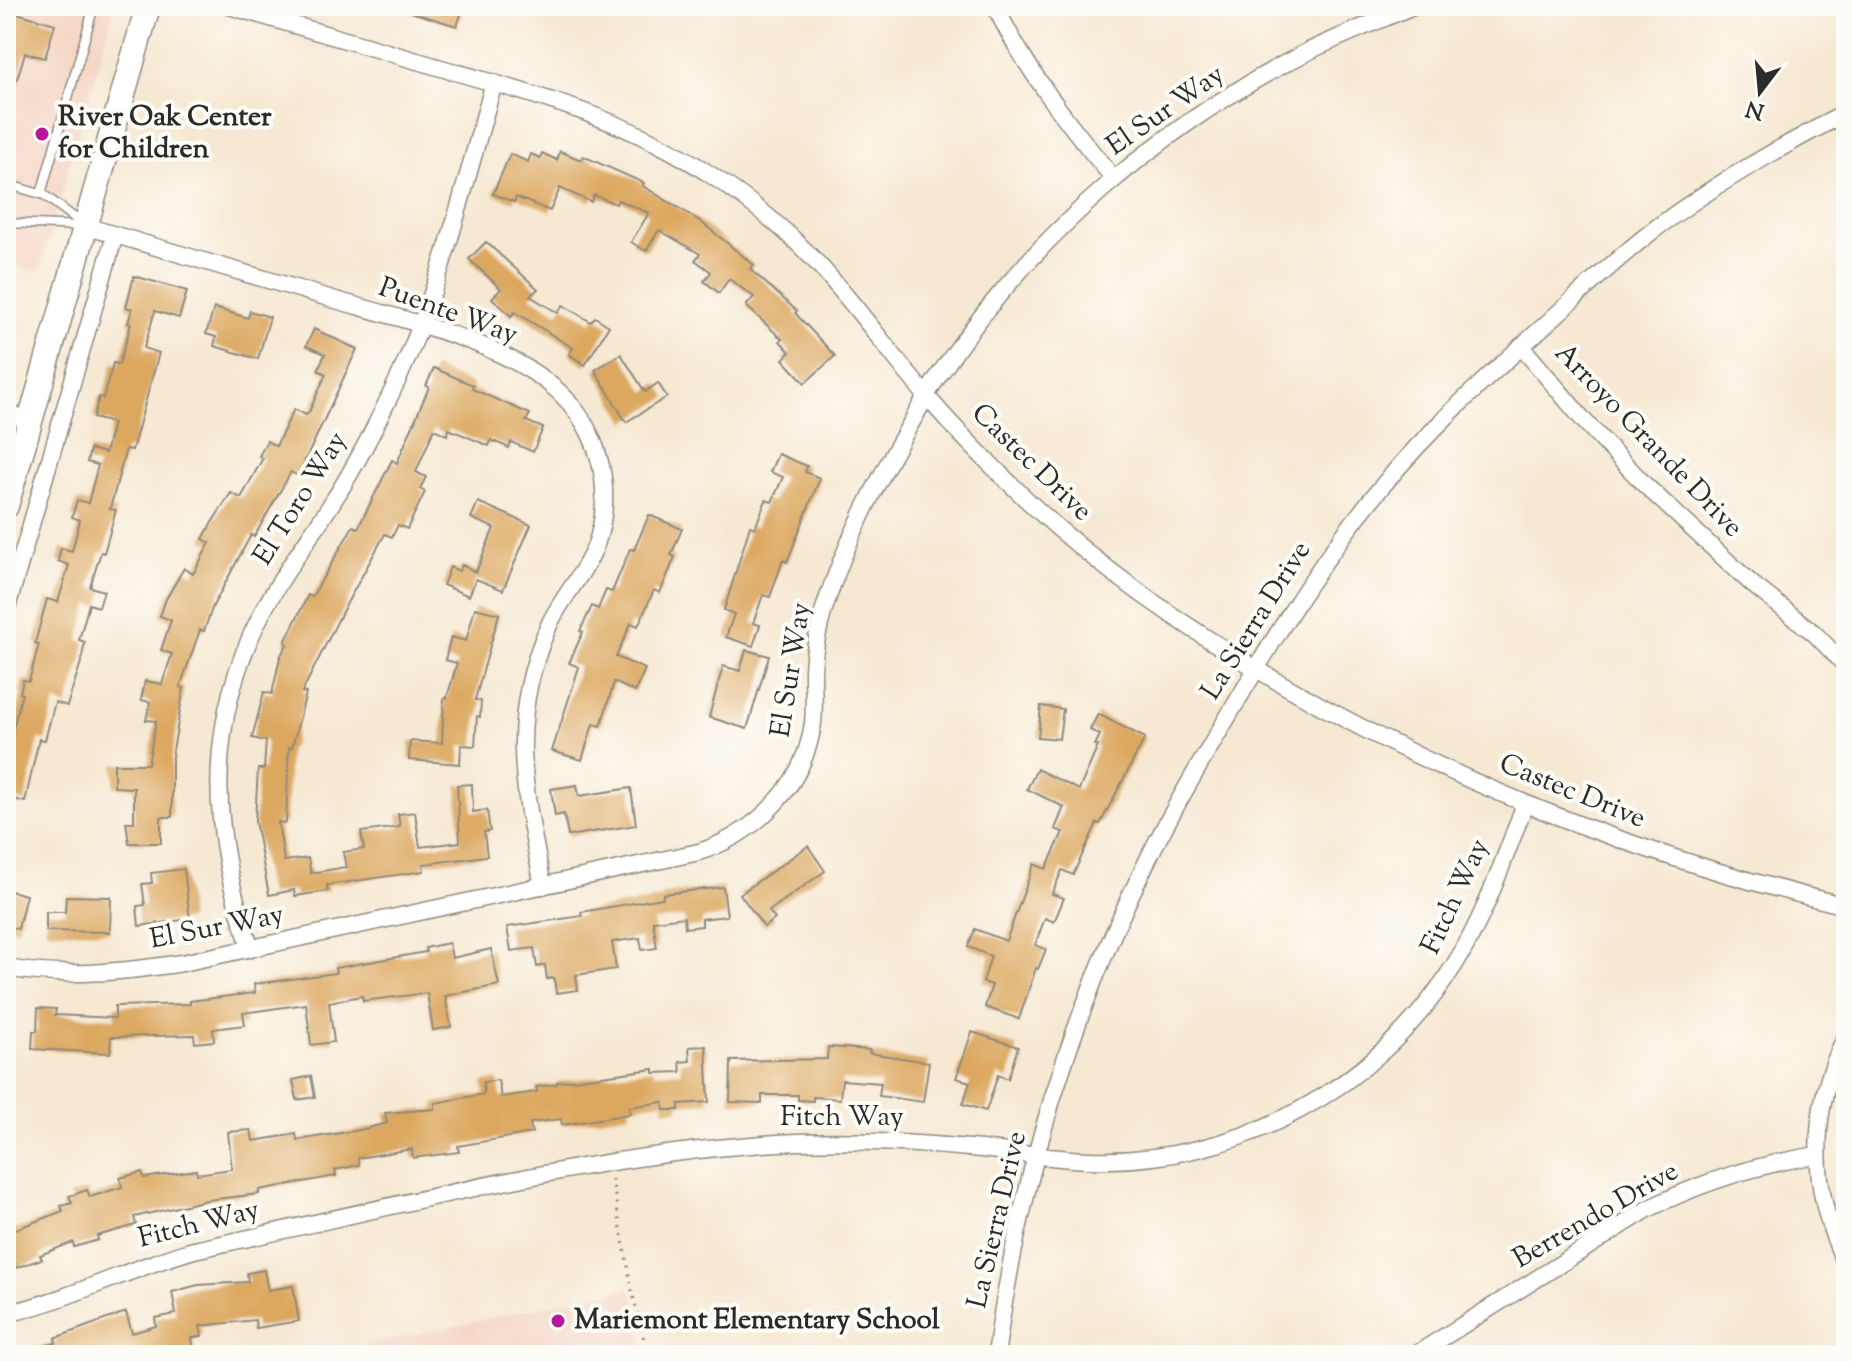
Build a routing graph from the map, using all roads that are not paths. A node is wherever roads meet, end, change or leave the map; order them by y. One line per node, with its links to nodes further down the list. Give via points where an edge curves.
1 (94, 6): 13 (lane)
2 (148, 6): 15 (main road)
3 (229, 6): 7 (street, Castec Drive)
4 (995, 6): 11 (street, via 1044,91)
5 (1413, 6): 11 (street, El Sur Way, via 1249,84)
6 (1842, 6): 8 (street)
7 (256, 10): 9 (street, Castec Drive)
8 (1846, 14)
9 (494, 83): 17 (street, El Toro Way); 19 (street, Castec Drive, via 615,123 654,141 744,198 837,286)
10 (1846, 113): 18 (street, La Sierra Drive, via 1647,235)
11 (1114, 179): 19 (street, El Sur Way, via 1015,276)
12 (6, 184): 13 (lane)
13 (41, 194): 15 (lane)
14 (6, 223): 15 (lane)
15 (85, 226): 16 (street, Puente Way); 21 (main road)
16 (115, 235): 17 (street, Puente Way); 23 (street)
17 (421, 325): 27 (street, Puente Way, via 475,343 548,383 574,408 601,463 604,511 599,535 541,644 525,702 524,791); 29 (street, El Toro Way, via 369,440 262,614 232,689 219,809 232,890)
18 (1521, 346): 24 (street, Arroyo Grande Drive, via 1645,485); 25 (street, La Sierra Drive, via 1385,482 1305,588)
19 (927, 397): 25 (street, Castec Drive, via 985,459 1088,553); 27 (street, El Sur Way, via 881,474 840,564 817,637 812,726 805,753 770,810 713,848)
20 (6, 413): 21 (street)
21 (31, 420): 22 (main road)
22 (6, 506)
23 (6, 611)
24 (1846, 666)
25 (1256, 670): 26 (street, Castec Drive, via 1375,735); 33 (street, La Sierra Drive, via 1192,778 1115,931 1064,1063)
26 (1525, 804): 28 (street, Castec Drive, via 1702,868); 33 (street, Fitch Way, via 1485,908 1449,974 1414,1020 1338,1087 1262,1129 1179,1154 1092,1161)
27 (543, 886): 29 (street, El Sur Way)
28 (1846, 906)
29 (251, 949): 30 (street, El Sur Way, via 107,972)
30 (6, 968)
31 (1846, 1036): 32 (street, via 1821,1104)
32 (1817, 1155): 34 (street, via 1821,1196); 37 (street, Berrendo Drive, via 1744,1169 1675,1195)
33 (1036, 1156): 35 (street, Fitch Way, via 899,1143 812,1142 608,1162 194,1250); 36 (street, La Sierra Drive)
34 (1846, 1264)
35 (6, 1314)
36 (996, 1355)
37 (1415, 1355)

